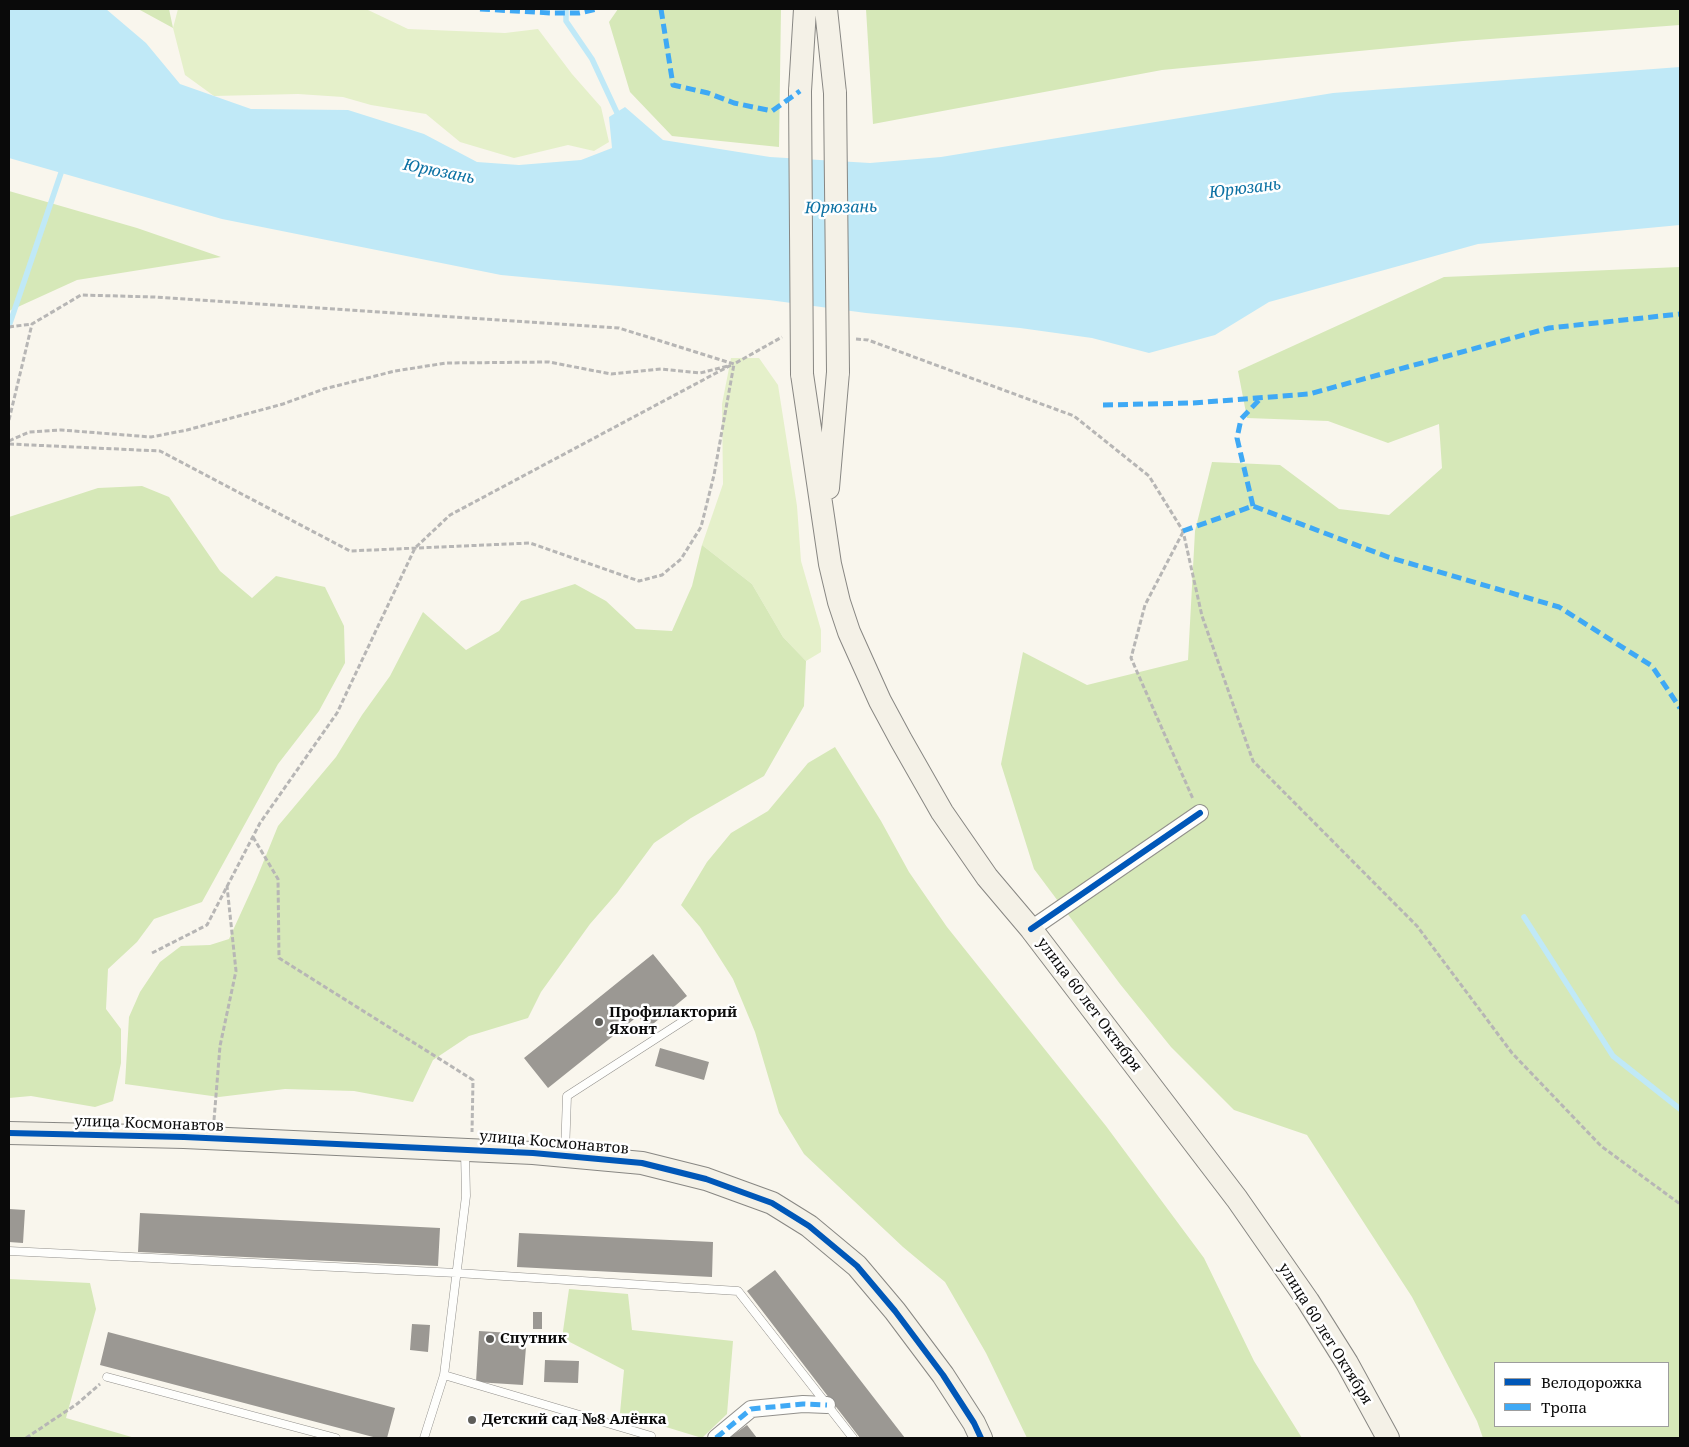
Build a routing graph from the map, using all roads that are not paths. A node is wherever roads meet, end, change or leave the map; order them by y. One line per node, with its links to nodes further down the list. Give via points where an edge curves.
1 (804, 9): 3 (main road, bridge, via 800,91 802,374)
2 (826, 9): 3 (main road, bridge, via 835,93 838,372)
3 (825, 524): 5 (main road, улица 60 лет Октября, via 839,602 880,701 942,812 986,877)
4 (1200, 813): 5 (street)
5 (1031, 928): 21 (main road, улица 60 лет Октября, via 1237,1199 1308,1301)
6 (691, 1016): 9 (lane, via 567,1096)
7 (9, 1133): 8 (main road, улица Космонавтов)
8 (465, 1149): 9 (main road, улица Космонавтов); 11 (lane, via 466,1196)
9 (565, 1155): 20 (main road, улица Космонавтов, via 642,1163 706,1179 772,1203 809,1226 857,1266 895,1311 943,1375)
10 (9, 1251): 11 (lane)
11 (457, 1273): 12 (lane); 14 (lane, via 738,1291)
12 (444, 1375): 15 (lane); 17 (lane)
13 (107, 1378): 16 (lane)
14 (827, 1405): 18 (street, via 751,1409); 19 (lane)
15 (651, 1436)
16 (336, 1438)
17 (424, 1438)
18 (716, 1438)
19 (853, 1438)
20 (981, 1438)
21 (1388, 1438)

